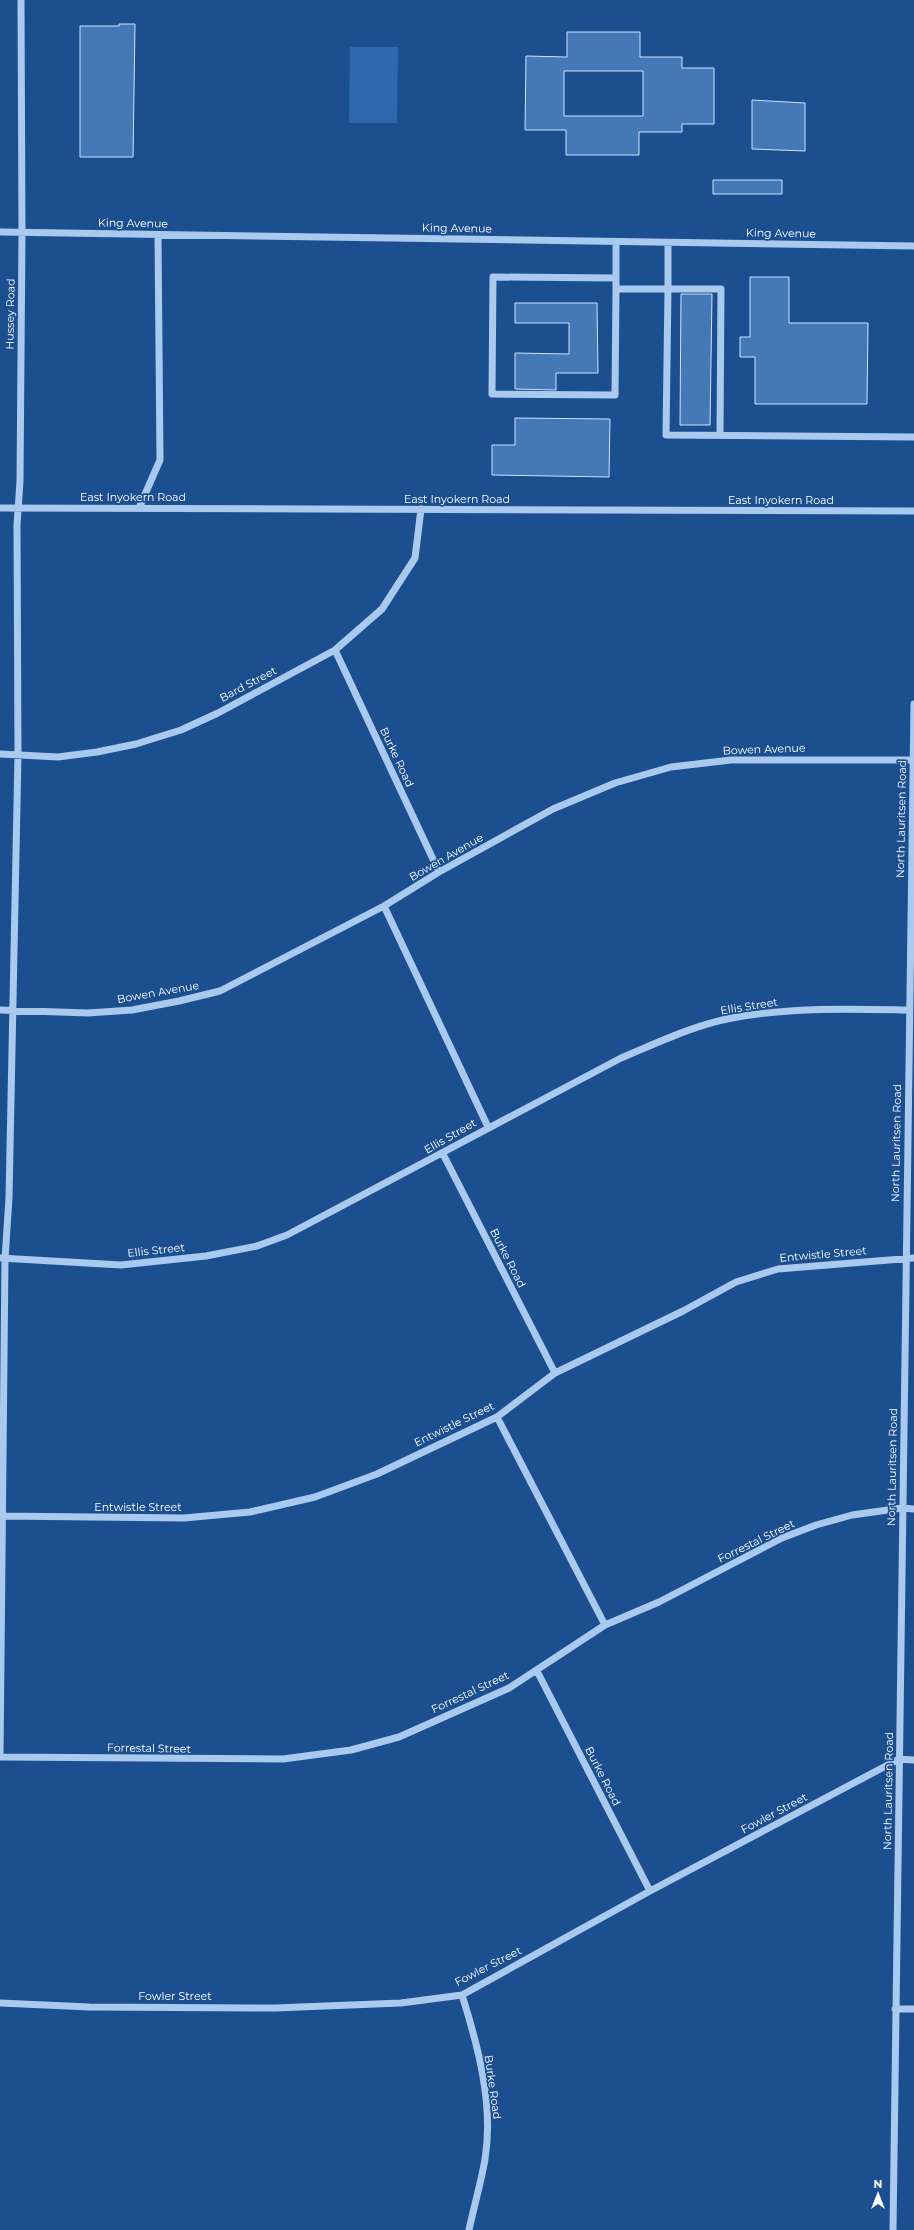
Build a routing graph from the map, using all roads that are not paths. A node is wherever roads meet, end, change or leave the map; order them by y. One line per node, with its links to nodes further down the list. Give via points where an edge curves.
1 (21, 0): 3 (street, Hussey Road)
2 (0, 232): 3 (street, King Avenue)
3 (22, 233): 4 (street, King Avenue); 14 (street, Hussey Road)
4 (158, 235): 5 (street, King Avenue); 15 (street, via 160,460)
5 (616, 242): 6 (street, King Avenue); 8 (street)
6 (668, 243): 7 (street, King Avenue); 10 (street)
7 (914, 246)
8 (615, 278): 9 (street); 9 (street, via 493,276 492,394 615,395)
9 (616, 289): 10 (street)
10 (668, 289): 11 (street, via 721,289); 11 (street, via 666,435)
11 (720, 435): 12 (street)
12 (914, 437)
13 (0, 508): 14 (street, East Inyokern Road)
14 (18, 508): 15 (street, East Inyokern Road); 21 (street, Hussey Road)
15 (138, 508): 16 (street, East Inyokern Road)
16 (421, 510): 17 (street, East Inyokern Road); 18 (street, Bard Street, via 415,558 382,609)
17 (914, 511)
18 (335, 650): 21 (street, Bard Street, via 181,730 136,744 97,752 58,757); 23 (street, Burke Road)
19 (914, 704): 22 (street, North Lauritsen Road)
20 (0, 754): 21 (street, Bard Street)
21 (18, 755): 26 (street, Hussey Road)
22 (914, 760): 23 (street, Bowen Avenue, via 731,760 672,767 615,783 553,809); 27 (street, North Lauritsen Road)
23 (439, 872): 24 (street, Bowen Avenue)
24 (384, 906): 26 (street, Bowen Avenue, via 220,990 132,1010 88,1013); 28 (street)
25 (0, 1010): 26 (street, Bowen Avenue)
26 (12, 1010): 32 (street, Hussey Road, via 9,1198)
27 (908, 1010): 28 (street, Ellis Street, via 843,1008 732,1018 678,1035 621,1058); 30 (street, North Lauritsen Road)
28 (488, 1127): 29 (street, Ellis Street)
29 (442, 1154): 32 (street, Ellis Street, via 287,1235 257,1246 206,1256 120,1265); 33 (street, Burke Road)
30 (906, 1257): 31 (street, Entwistle Street); 33 (street, Entwistle Street, via 778,1269 736,1282 683,1311); 35 (street, North Lauritsen Road)
31 (914, 1258)
32 (3, 1259): 37 (street, Hussey Road)
33 (555, 1373): 34 (street, Entwistle Street)
34 (497, 1416): 37 (street, Entwistle Street, via 377,1474 315,1497 250,1512 184,1518); 38 (street)
35 (902, 1508): 36 (street, Forrestal Street); 38 (street, Forrestal Street, via 852,1515 782,1538 659,1602); 41 (street, North Lauritsen Road)
36 (914, 1509)
37 (1, 1516): 40 (street, Hussey Road)
38 (605, 1625): 39 (street, Forrestal Street)
39 (537, 1671): 40 (street, Forrestal Street, via 509,1688 399,1737 351,1750 283,1759); 43 (street, Burke Road)
40 (0, 1757)
41 (899, 1759): 42 (street); 43 (street, Fowler Street); 46 (street, North Lauritsen Road)
42 (914, 1760)
43 (650, 1891): 44 (street, Fowler Street)
44 (462, 1995): 45 (street, Fowler Street, via 401,2003 275,2008 89,2006); 48 (street, Burke Road, via 474,2032 485,2093 487,2124 485,2158)
45 (0, 2002)
46 (895, 2009): 47 (street); 49 (street, North Lauritsen Road)
47 (914, 2009)
48 (469, 2230)
49 (893, 2230)

